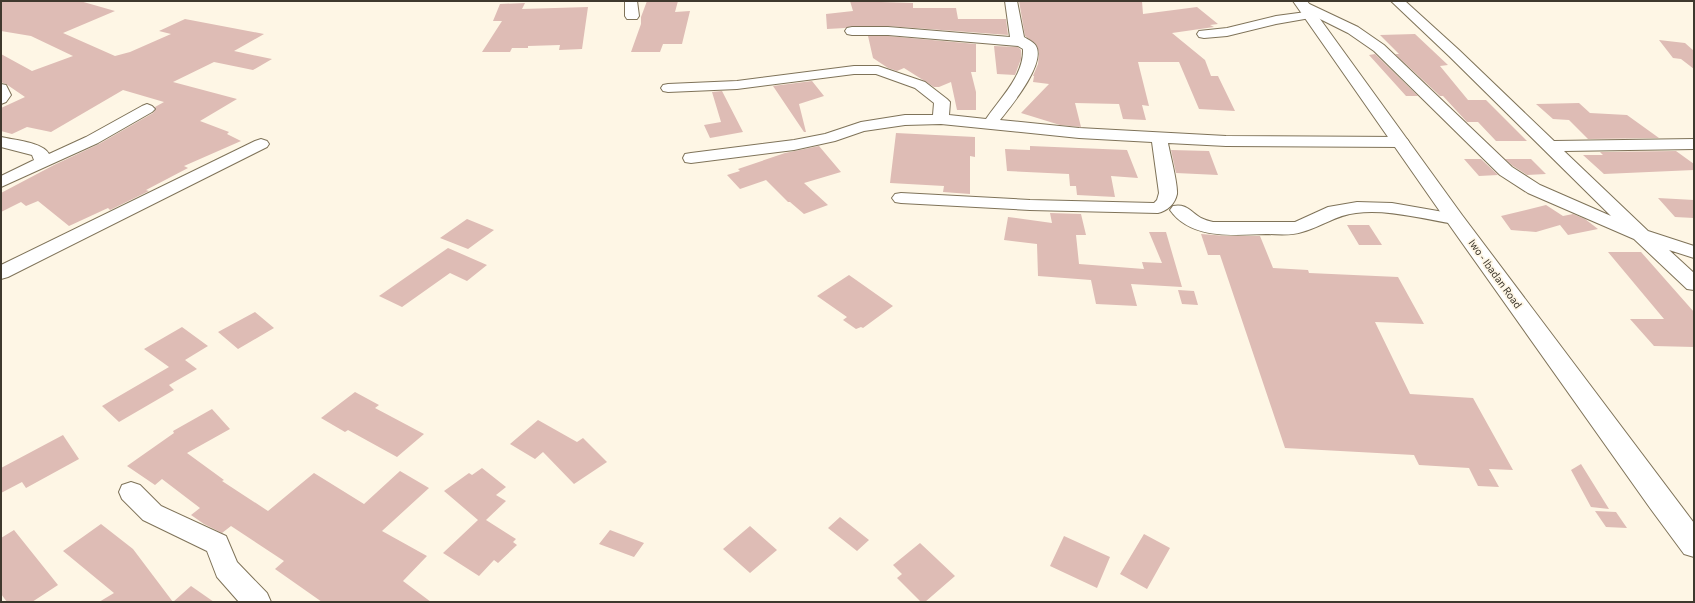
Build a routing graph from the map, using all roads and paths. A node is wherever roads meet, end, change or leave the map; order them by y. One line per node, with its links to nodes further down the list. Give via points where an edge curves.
1 (631, 1): 5 (street)
2 (1012, 1): 8 (street, via 1017,39)
3 (1397, 1): 20 (street)
4 (1305, 7): 7 (street, via 1276,20 1227,32); 17 (main road, Iwo - Ibadan Road); 27 (street, via 1354,30 1379,48 1506,171 1534,189)
5 (632, 16)
6 (852, 31): 8 (street, via 888,31)
7 (1204, 34)
8 (1022, 42): 14 (street, via 1030,46 1030,62 1021,82)
9 (1, 88): 11 (street)
10 (668, 88): 13 (street, via 737,85 854,70 878,70 920,85 942,102)
11 (1, 99)
12 (147, 109): 22 (street, via 92,140)
13 (941, 119): 14 (street); 21 (street, via 887,122 794,145)
14 (990, 124): 15 (street)
15 (1159, 138): 17 (street, via 1278,142); 24 (street, via 1168,193 1165,202 1158,208 1030,206)
16 (1, 142): 22 (street, via 40,152)
17 (1401, 142): 26 (main road, Iwo - Ibadan Road)
18 (261, 144): 29 (street)
19 (1694, 144): 20 (street)
20 (1551, 146): 27 (street)
21 (691, 158)
22 (43, 163): 23 (street)
23 (1, 182)
24 (901, 198)
25 (1179, 210): 26 (street, via 1196,223 1226,229 1296,228 1334,211 1357,207 1392,208)
26 (1455, 219): 32 (main road, Iwo - Ibadan Road)
27 (1641, 235): 28 (street); 30 (street)
28 (1694, 252)
29 (1, 273)
30 (1694, 284)
31 (131, 492): 33 (street, via 152,513 217,544 226,569)
32 (1694, 544)
33 (258, 602)

